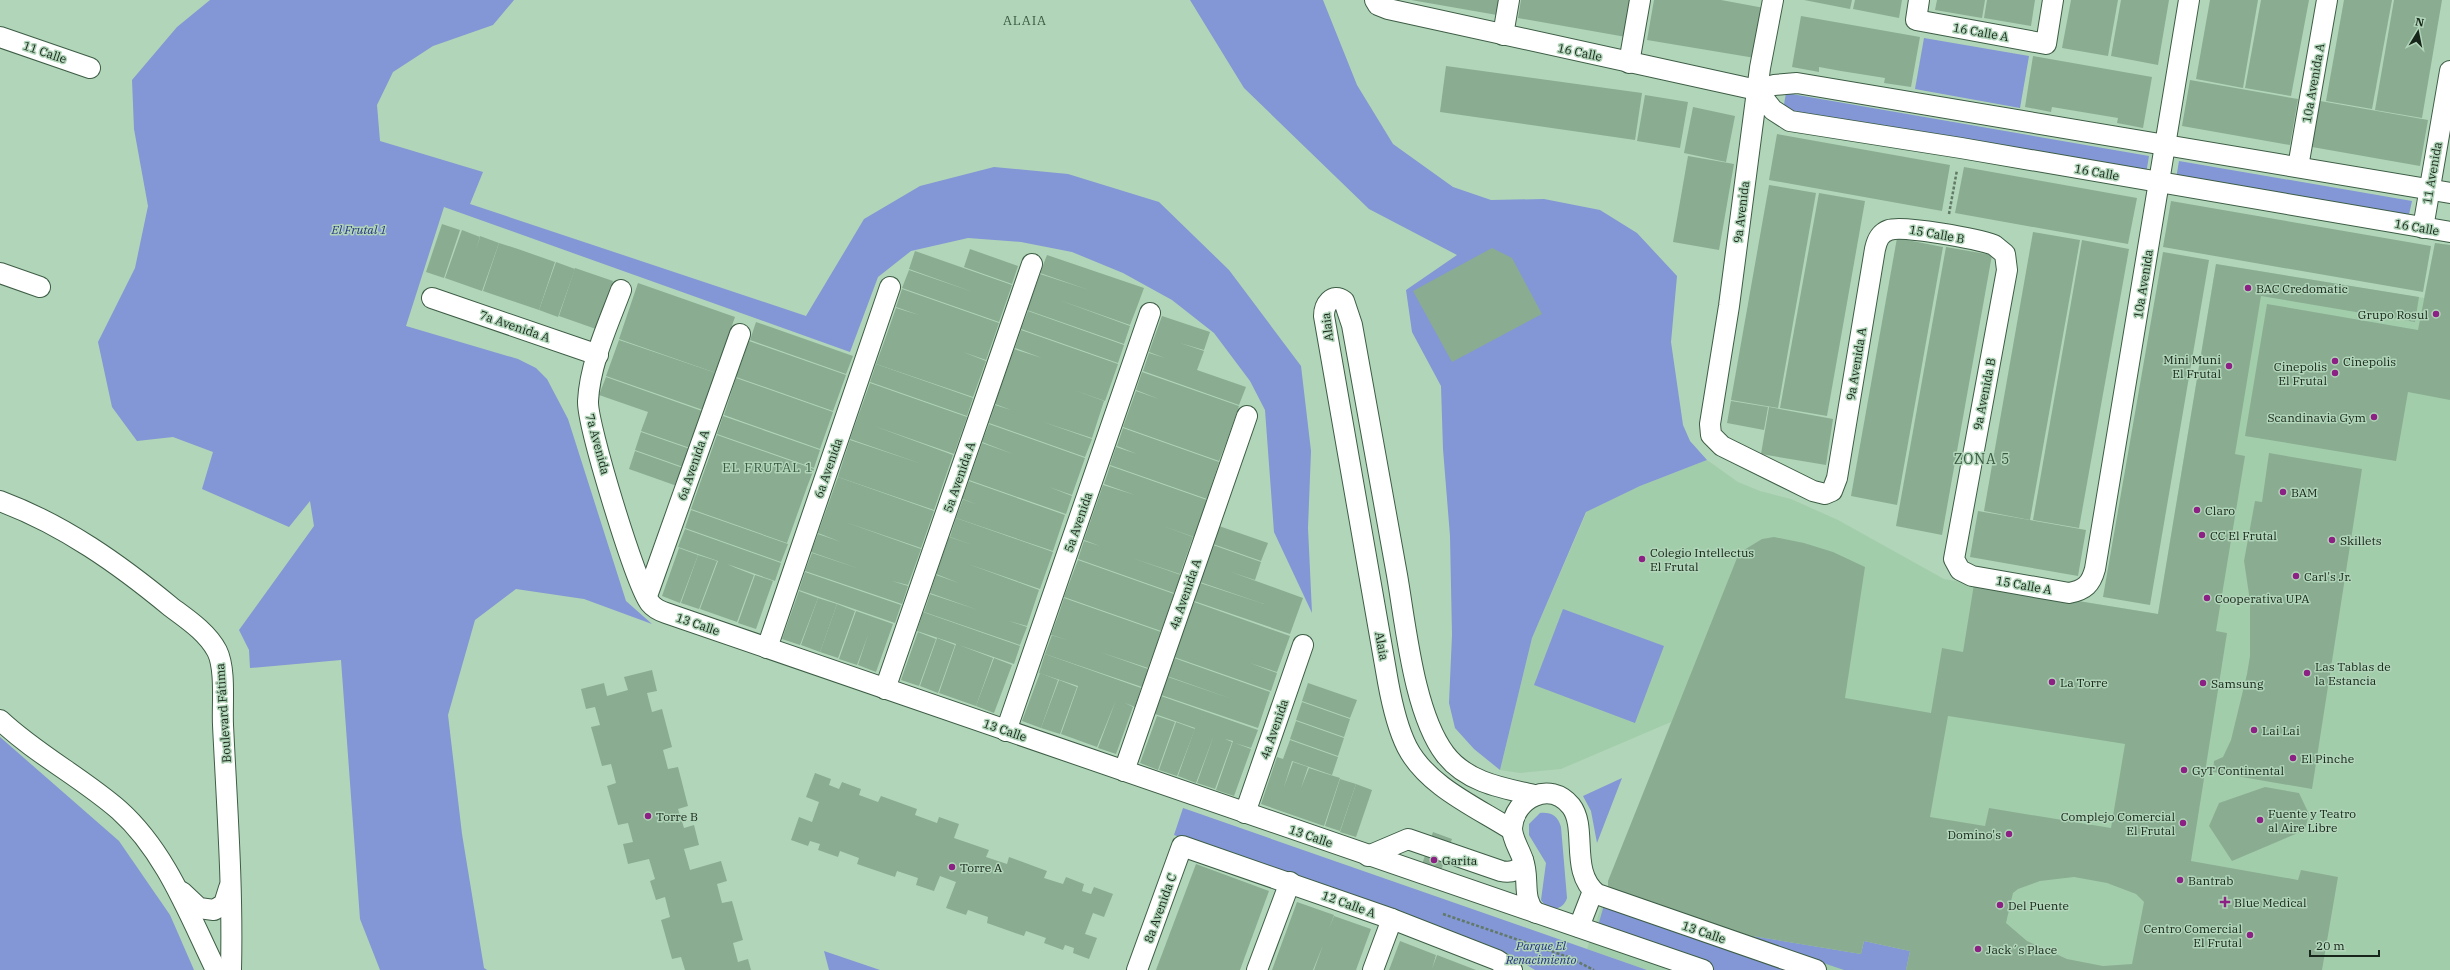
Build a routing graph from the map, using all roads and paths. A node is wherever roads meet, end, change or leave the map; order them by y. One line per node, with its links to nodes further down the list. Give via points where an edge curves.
1 (1375, 0): 9 (street, 16 Calle, via 1382,7)
2 (1509, 0): 9 (street)
3 (1640, 0): 11 (street)
4 (1773, 0): 14 (street, 9a Avenida)
5 (1920, 0): 6 (street, 16 Calle A, via 1916,20 2046,44)
6 (2053, 0)
7 (2189, 0): 15 (street, 10a Avenida)
8 (2327, 0): 17 (street, 10a Avenida A)
9 (1503, 35): 11 (street, 16 Calle)
10 (0, 37): 12 (street, 11 Calle)
11 (1629, 63): 14 (street, 16 Calle)
12 (90, 68)
13 (2450, 71): 19 (street, 11 Avenida)
14 (1757, 90): 15 (street, 16 Calle, via 1797,83); 16 (street, 16 Calle, via 1773,110 1790,121); 36 (street, 9a Avenida, via 1729,306 1710,424 1714,438 1727,448 1813,491)
15 (2165, 144): 17 (street, 16 Calle); 18 (street, 10a Avenida)
16 (1961, 148): 18 (street, 16 Calle); 24 (path)
17 (2298, 167): 19 (street, 16 Calle)
18 (2159, 183): 21 (street, 16 Calle); 39 (street, 10a Avenida)
19 (2429, 190): 20 (street, 16 Calle); 21 (street, 11 Avenida)
20 (2450, 193)
21 (2423, 228): 23 (street, 16 Calle)
22 (1885, 232): 24 (street, 15 Calle B, via 1896,228); 36 (street, 9a Avenida A, via 1880,236 1875,249 1838,478 1834,488)
23 (2450, 232)
24 (1945, 235): 25 (street, 15 Calle B)
25 (1990, 243): 38 (street, 9a Avenida B, via 2003,252 2007,270)
26 (1032, 264): 43 (street, 5a Avenida A)
27 (0, 273): 28 (street)
28 (40, 287)
29 (890, 287): 42 (street, 6a Avenida)
30 (621, 290): 34 (street, 7a Avenida)
31 (432, 298): 34 (street, 7a Avenida A)
32 (1150, 313): 45 (street, 5a Avenida)
33 (740, 334): 40 (street, 6a Avenida A)
34 (598, 354): 40 (street, 7a Avenida, via 588,394 590,420 631,559)
35 (1246, 416): 46 (street, 4a Avenida A)
36 (1824, 494)
37 (0, 501): 55 (street, Boulevard Fátima, via 50,522 116,564 204,634 217,651 221,670)
38 (1954, 553): 39 (street, 15 Calle A, via 1956,565 1972,576 2069,593 2088,586)
39 (2095, 569)
40 (647, 596): 42 (street, 13 Calle, via 650,603 666,613)
41 (1303, 645): 48 (street, 4a Avenida)
42 (767, 648): 43 (street, 13 Calle)
43 (885, 689): 45 (street, 13 Calle)
44 (0, 720): 53 (street, via 31,747 119,810 149,844)
45 (1006, 731): 46 (street, 13 Calle)
46 (1124, 771): 48 (street, 13 Calle)
47 (1534, 795): 49 (street, via 1517,811); 49 (street, Alaia, via 1489,784 1465,772 1446,756 1427,723 1410,646 1352,325 1344,301 1331,300 1324,306 1324,316 1355,505 1394,713 1408,748 1439,784); 56 (street, via 1553,795 1571,807 1576,818 1585,882)
48 (1245, 813): 51 (street, 13 Calle)
49 (1512, 830): 52 (street)
50 (1182, 846): 54 (street, 12 Calle A); 63 (street, 8a Avenida C)
51 (1368, 856): 52 (street, via 1408,839 1501,871 1514,871 1520,868); 57 (street, 13 Calle)
52 (1523, 860): 57 (street, via 1528,876 1526,897)
53 (170, 876): 55 (street, via 192,903 206,910 218,909 224,904); 61 (street)
54 (1290, 882): 58 (street, 12 Calle A); 64 (street)
55 (230, 883): 62 (street, Boulevard Fátima)
56 (1593, 891): 59 (street); 67 (street, 13 Calle, via 1606,898)
57 (1536, 913): 59 (street, 13 Calle)
58 (1392, 919): 60 (street, 12 Calle A); 65 (street)
59 (1579, 928): 66 (street, 13 Calle)
60 (1501, 967)
61 (216, 970)
62 (231, 970)
63 (1137, 970)
64 (1257, 970)
65 (1373, 970)
66 (1703, 970)
67 (1816, 970)

